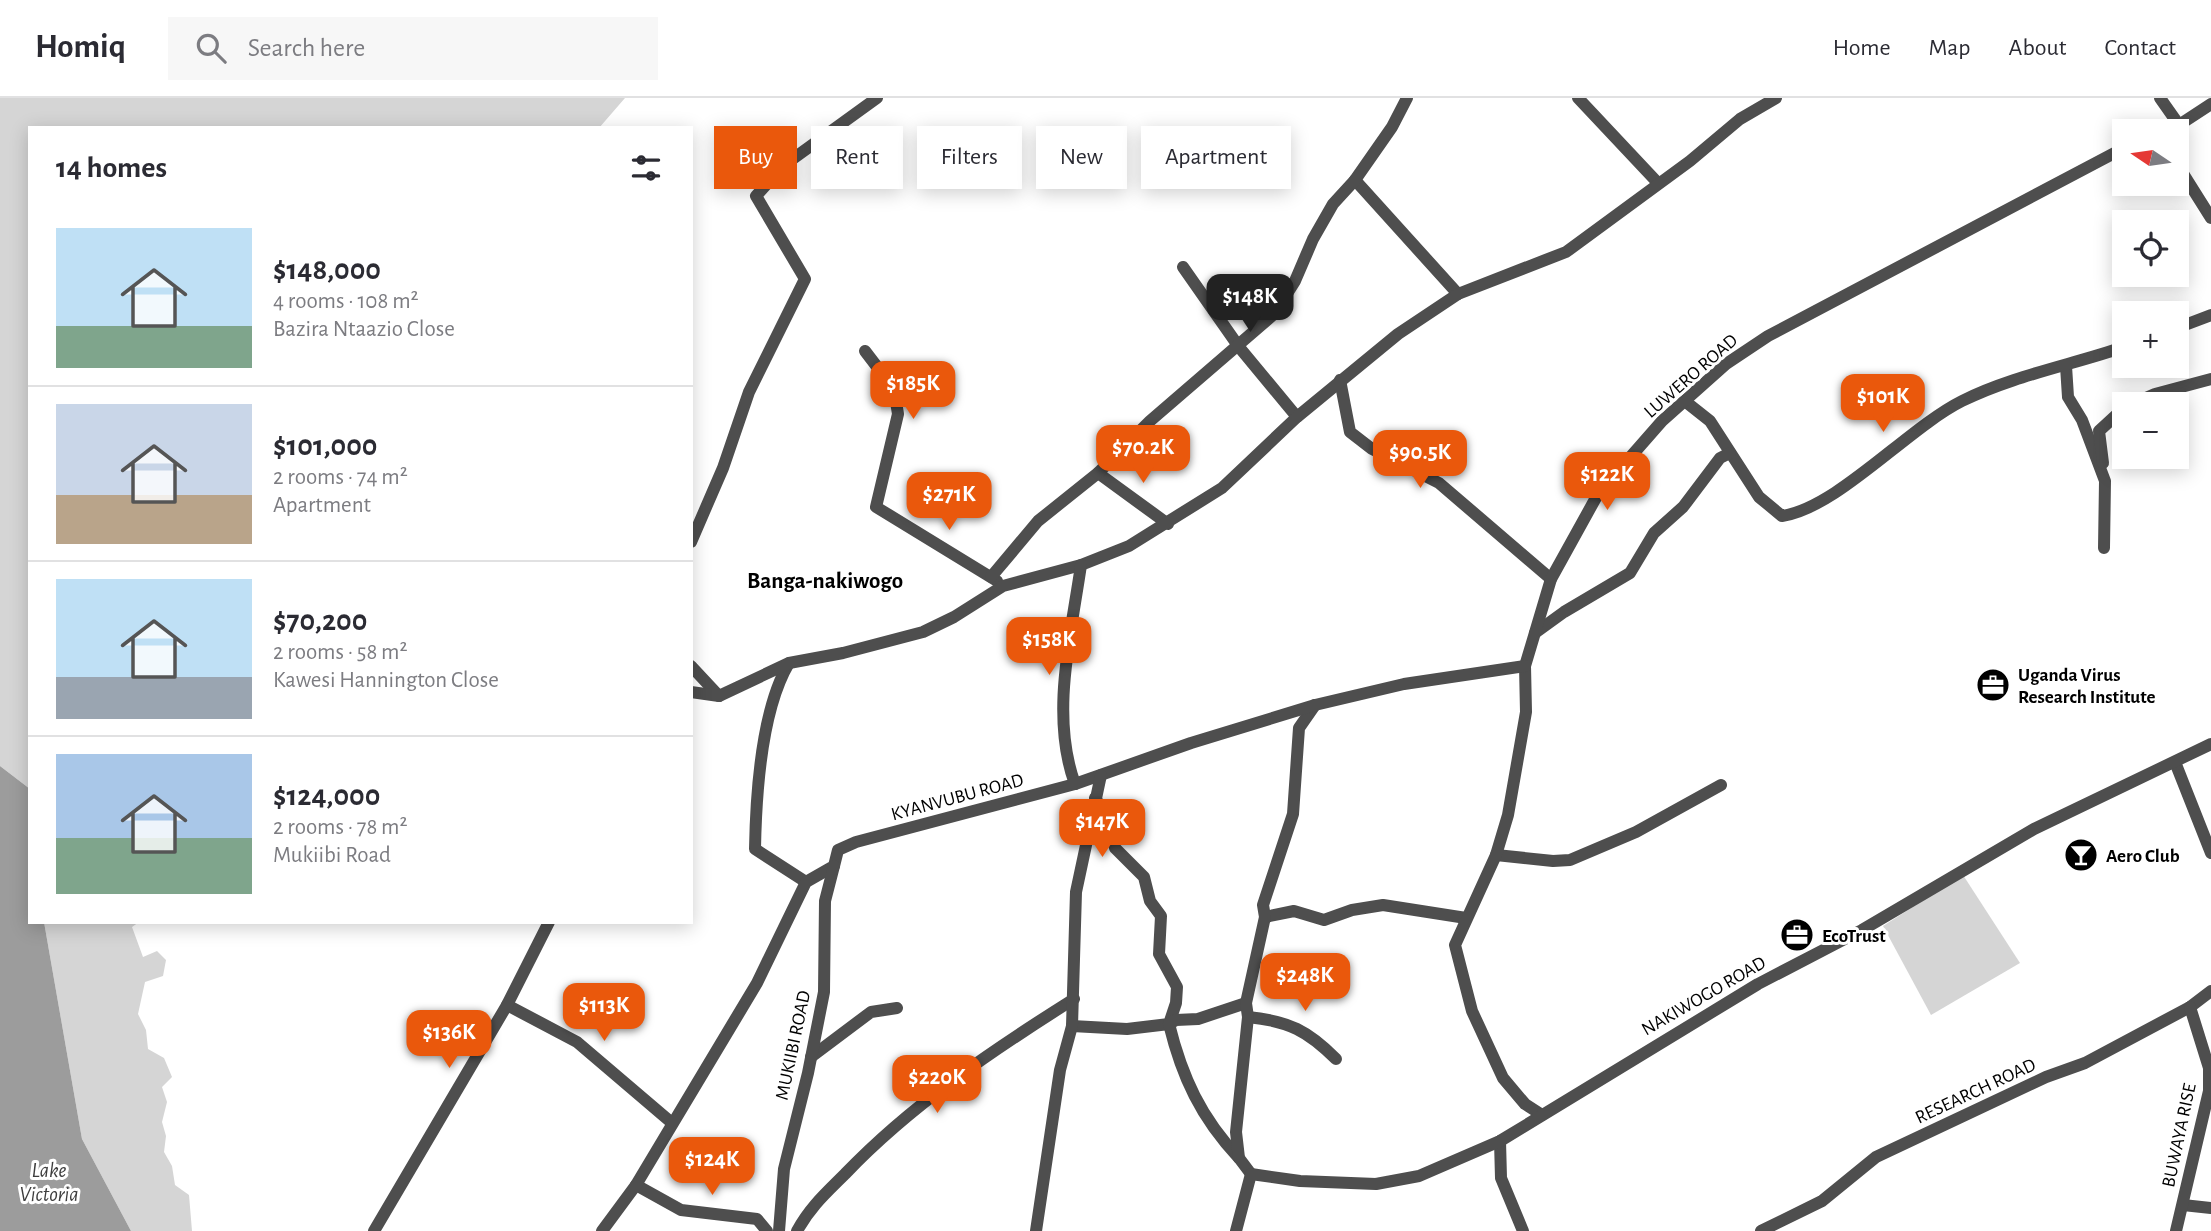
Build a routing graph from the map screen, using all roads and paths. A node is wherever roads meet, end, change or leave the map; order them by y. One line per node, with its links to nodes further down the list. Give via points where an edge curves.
1 (877, 98): 32 (street, via 783,166 756,195 805,279 749,392)
2 (1407, 98): 10 (street)
3 (1578, 98): 11 (street)
4 (1776, 98): 11 (street, via 1740,119)
5 (2160, 98): 7 (street)
6 (2211, 104): 8 (street)
7 (2175, 119)
8 (2188, 119)
9 (2112, 154): 25 (street, LUWERO ROAD, via 1768,336 1726,365)
10 (1355, 180): 15 (street); 18 (street, via 1333,204 1274,314)
11 (1657, 182): 15 (street, via 1566,251)
12 (2189, 183): 13 (street)
13 (2211, 218)
14 (1183, 267): 18 (street)
15 (1458, 294): 23 (street)
16 (2211, 315): 17 (street)
17 (2189, 323)
18 (1239, 348): 26 (street); 29 (street, via 1150,421)
19 (2112, 350): 21 (street)
20 (865, 351): 35 (street, via 894,389 898,414 876,507)
21 (2066, 366): 28 (street, via 1961,401 1800,513 1783,516 1759,497); 30 (street, via 2068,397 2082,420)
22 (2211, 379): 24 (street)
23 (1340, 380): 26 (street); 36 (street, via 1350,432 1360,442 1439,483)
24 (2162, 392)
25 (1686, 402): 28 (street, via 1710,421); 36 (street, LUWERO ROAD, via 1662,422 1598,494)
26 (1297, 417): 31 (street, via 1222,488)
27 (2112, 419): 30 (street, via 2099,431)
28 (1730, 453): 38 (street, via 1720,458 1682,507 1654,533 1630,573)
29 (1098, 473): 31 (street); 35 (street, via 1038,521)
30 (2105, 481): 33 (street)
31 (1168, 524): 34 (street)
32 (693, 537)
33 (2104, 548)
34 (1081, 565): 37 (street); 48 (street, via 1064,726 1066,756)
35 (991, 577): 37 (street)
36 (1550, 579): 38 (street, LUWERO ROAD)
37 (1003, 586): 39 (street, via 923,632)
38 (1535, 633): 40 (street, LUWERO ROAD)
39 (789, 663): 43 (street); 54 (street, via 770,712 755,849)
40 (1525, 666): 44 (street, KYANVUBU ROAD, via 1404,684); 52 (street, LUWERO ROAD, via 1526,712 1520,757)
41 (693, 668): 43 (street)
42 (693, 692): 43 (street)
43 (719, 696)
44 (1315, 705): 47 (street, KYANVUBU ROAD); 55 (street, via 1299,728 1293,814 1263,905)
45 (2211, 744): 46 (street, NAKIWOGO ROAD)
46 (2175, 762): 51 (street); 69 (street, NAKIWOGO ROAD, via 2034,829 1862,930 1758,984)
47 (1101, 775): 48 (street, KYANVUBU ROAD); 50 (street)
48 (1075, 784): 53 (street, KYANVUBU ROAD, via 856,842 838,850)
49 (1721, 785): 52 (street, via 1636,832 1570,860)
50 (1095, 798): 59 (street, via 1073,913); 65 (street, via 1106,816 1115,848 1144,877 1150,901 1161,916 1159,954 1177,987)
51 (2211, 853)
52 (1496, 855): 56 (street, LUWERO ROAD)
53 (834, 866): 54 (street, KYANVUBU ROAD); 67 (street, MUKIIBI ROAD, via 825,901 824,992)
54 (806, 881): 70 (street, via 757,983)
55 (1265, 917): 56 (street, via 1294,911 1324,920 1352,909 1383,905); 60 (street)
56 (1466, 918): 69 (street, LUWERO ROAD, via 1455,945 1472,1011 1503,1078 1525,1104)
57 (548, 924): 61 (street)
58 (2211, 991): 62 (street, RESEARCH ROAD)
59 (1074, 999): 66 (street); 81 (street, via 993,1049 864,1152 809,1209)
60 (1246, 1003): 64 (street); 65 (street)
61 (507, 1005): 70 (street, via 577,1042); 77 (street)
62 (2190, 1007): 75 (street, BUWAYA RISE, via 2209,1068 2209,1091); 85 (street, RESEARCH ROAD, via 2085,1063 1876,1157 1822,1201)
63 (897, 1008): 67 (street, via 871,1012)
64 (1248, 1017): 68 (street, via 1299,1029); 72 (street, via 1237,1132)
65 (1169, 1024): 66 (street); 72 (street, via 1177,1060 1207,1121)
66 (1072, 1026): 82 (street, via 1060,1070)
67 (811, 1057): 80 (street, MUKIIBI ROAD, via 784,1169)
68 (1336, 1059)
69 (1542, 1115): 71 (street, NAKIWOGO ROAD)
70 (672, 1123): 74 (street)
71 (1500, 1141): 73 (street, NAKIWOGO ROAD, via 1419,1176 1376,1184); 84 (street, via 1501,1178)
72 (1239, 1158): 73 (street)
73 (1251, 1174): 83 (street)
74 (636, 1185): 78 (street); 79 (street, via 681,1210 757,1219)
75 (2183, 1205): 76 (street); 86 (street, BUWAYA RISE)
76 (2211, 1208)
77 (374, 1231)
78 (603, 1231)
79 (766, 1231)
80 (779, 1231)
81 (797, 1231)
82 (1035, 1231)
83 (1236, 1231)
84 (1523, 1231)
85 (1761, 1231)
86 (2176, 1231)

